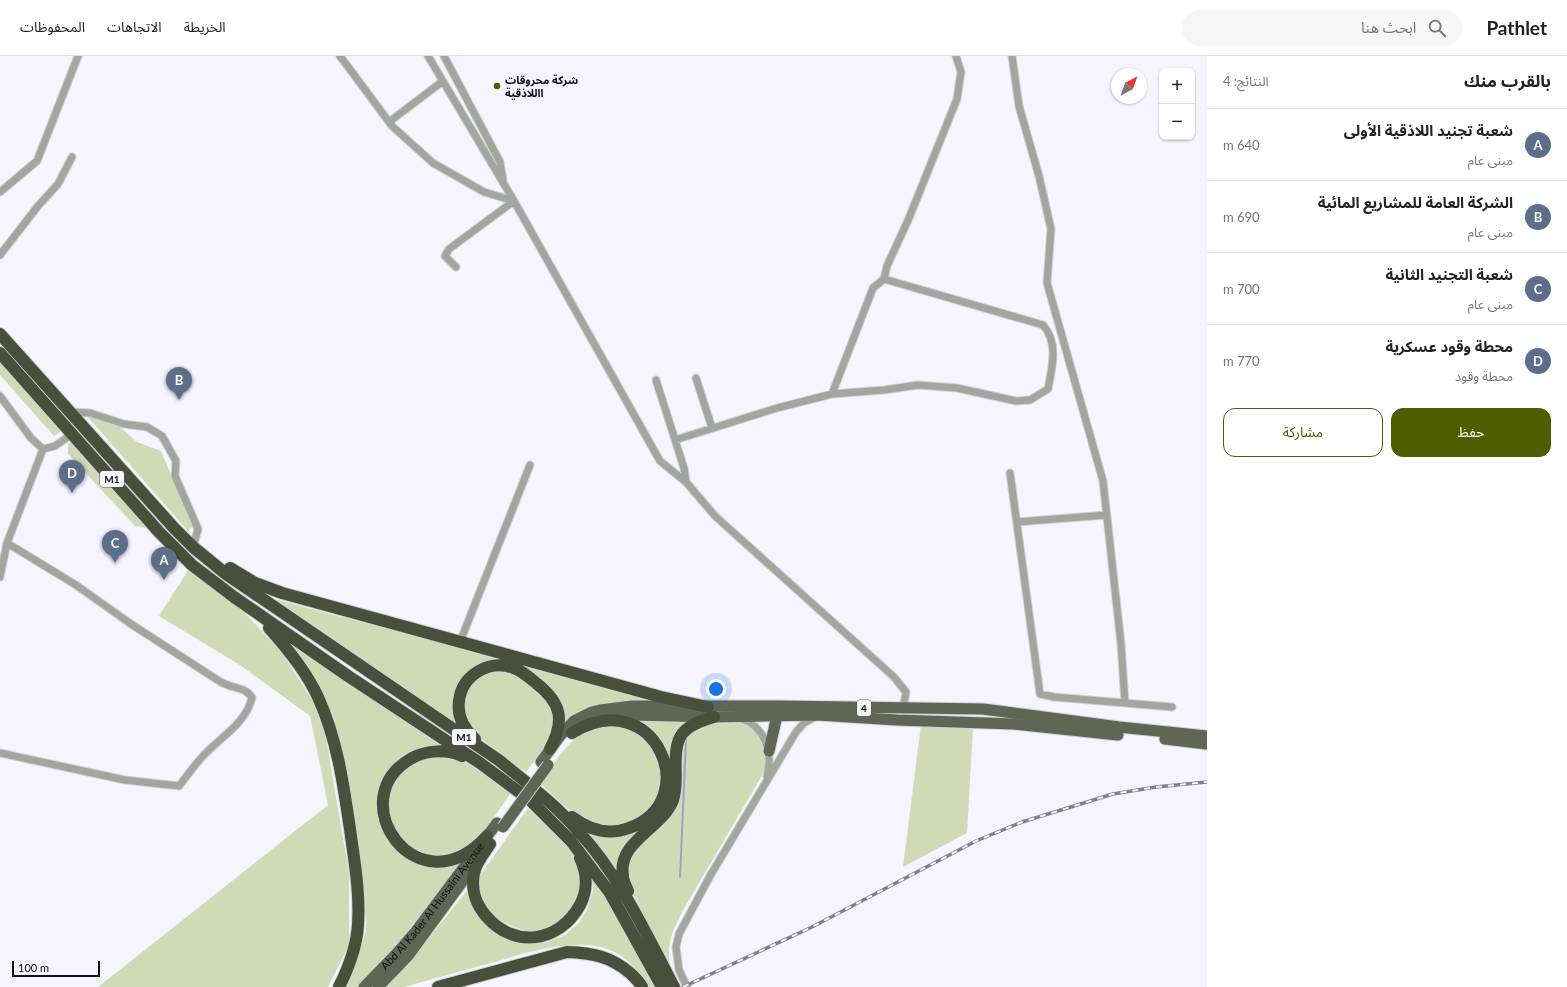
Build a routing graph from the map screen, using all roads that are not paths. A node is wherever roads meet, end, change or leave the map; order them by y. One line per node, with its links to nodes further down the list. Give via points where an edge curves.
1 (78, 56): 11 (street, via 37,161)
2 (340, 56): 8 (street)
3 (428, 56): 7 (street)
4 (444, 56): 10 (street, via 500,162)
5 (956, 56): 15 (street, via 961,72 957,98 887,266)
6 (1012, 56): 30 (street, via 1019,106 1051,229 1048,283 1103,481)
7 (443, 80): 8 (street); 10 (street)
8 (389, 122): 12 (street, via 433,163 484,192)
9 (72, 156): 13 (street, via 58,184)
10 (504, 183): 12 (street)
11 (0, 192)
12 (514, 201): 14 (street, via 449,249 445,256); 29 (street, via 660,462)
13 (0, 255)
14 (456, 266)
15 (884, 279): 20 (street, via 874,288); 20 (street, via 1042,325 1049,332 1054,354 1048,389 1030,400 1016,401 957,388 918,385)
16 (0, 334): 22 (highway, M1)
17 (0, 353): 24 (highway, M1)
18 (696, 378): 23 (street)
19 (656, 380): 25 (street)
20 (832, 394): 23 (street)
21 (0, 396): 26 (street)
22 (71, 412): 33 (highway, M1); 33 (street, via 90,413 124,424 147,427 162,436 176,461 175,476 198,529)
23 (712, 428): 25 (street)
24 (72, 434): 26 (street, via 55,446); 35 (highway, M1, via 169,542 192,565)
25 (675, 440): 29 (street)
26 (42, 449): 32 (street)
27 (530, 465): 36 (street)
28 (1010, 473): 31 (street)
29 (686, 482): 39 (street, via 715,516 894,677 906,692)
30 (1106, 515): 31 (street); 37 (street)
31 (1017, 522): 37 (street, via 1040,694)
32 (7, 543): 34 (street); 49 (street, via 216,679 249,692 252,698 246,714 205,753 179,786 125,780)
33 (193, 547): 36 (highway, via 255,582 282,593); 50 (highway, M1, via 226,574)
34 (0, 577)
35 (234, 597): 52 (highway, M1); 58 (highway, via 269,627 296,659 318,696 335,743 342,772 359,905 353,955)
36 (460, 642): 41 (highway)
37 (1125, 702): 38 (street)
38 (1172, 707)
39 (903, 709): 40 (main road, 4); 45 (main road, 4, via 983,709)
40 (778, 711): 41 (main road, 4); 42 (main road, 4); 43 (main road, 4); 48 (main road)
41 (711, 712): 43 (main road, 4); 44 (main road, 4, via 611,716 587,722); 47 (main road, 4, via 632,706 600,710 574,721); 57 (highway, via 681,735 677,746 673,800 665,813 630,847 624,860 622,876)
42 (818, 715): 46 (main road, 4, via 1014,724); 53 (street, via 804,723 796,732)
43 (734, 716): 48 (street, via 745,720 761,733)
44 (572, 733): 51 (main road, 4); 54 (highway, via 597,721 614,720 632,724 647,733 660,750 666,771 665,788 659,804 637,825 625,830 608,832 583,824)
45 (1207, 736)
46 (1207, 744)
47 (550, 749): 50 (highway, via 557,737 560,724 557,706 550,695 519,670 500,665 488,667 471,676 463,687 459,699 459,713 467,731); 51 (main road, 4)
48 (769, 751): 53 (street, via 770,765)
49 (0, 753)
50 (500, 761): 54 (highway, M1)
51 (545, 763): 55 (main road, Abd Al Kader Al Hussaini Avenue)
52 (480, 764): 55 (highway, via 451,752 415,756 402,765 390,780 384,796 383,812 396,842 410,854 426,860 445,862 462,857); 56 (highway, M1, via 531,801)
53 (765, 784): 65 (street, via 679,934 676,947 679,970)
54 (537, 791): 57 (highway, M1, via 580,832)
55 (488, 840): 56 (highway, via 474,872 473,890 476,900 480,909 499,928 510,935 531,937 542,936 562,927 570,920 582,901 584,867); 59 (main road, Abd Al Kader Al Hussaini Avenue, via 416,931); 60 (main road, Abd Al Kader Al Hussaini Avenue, via 408,956)
56 (571, 841): 63 (highway, M1, via 610,893)
57 (635, 913): 64 (highway, M1)
58 (339, 987)
59 (364, 987)
60 (378, 987)
61 (438, 987): 62 (highway, via 567,952 605,957 623,968 640,982)
62 (642, 987)
63 (662, 987)
64 (674, 987)
65 (687, 987)

